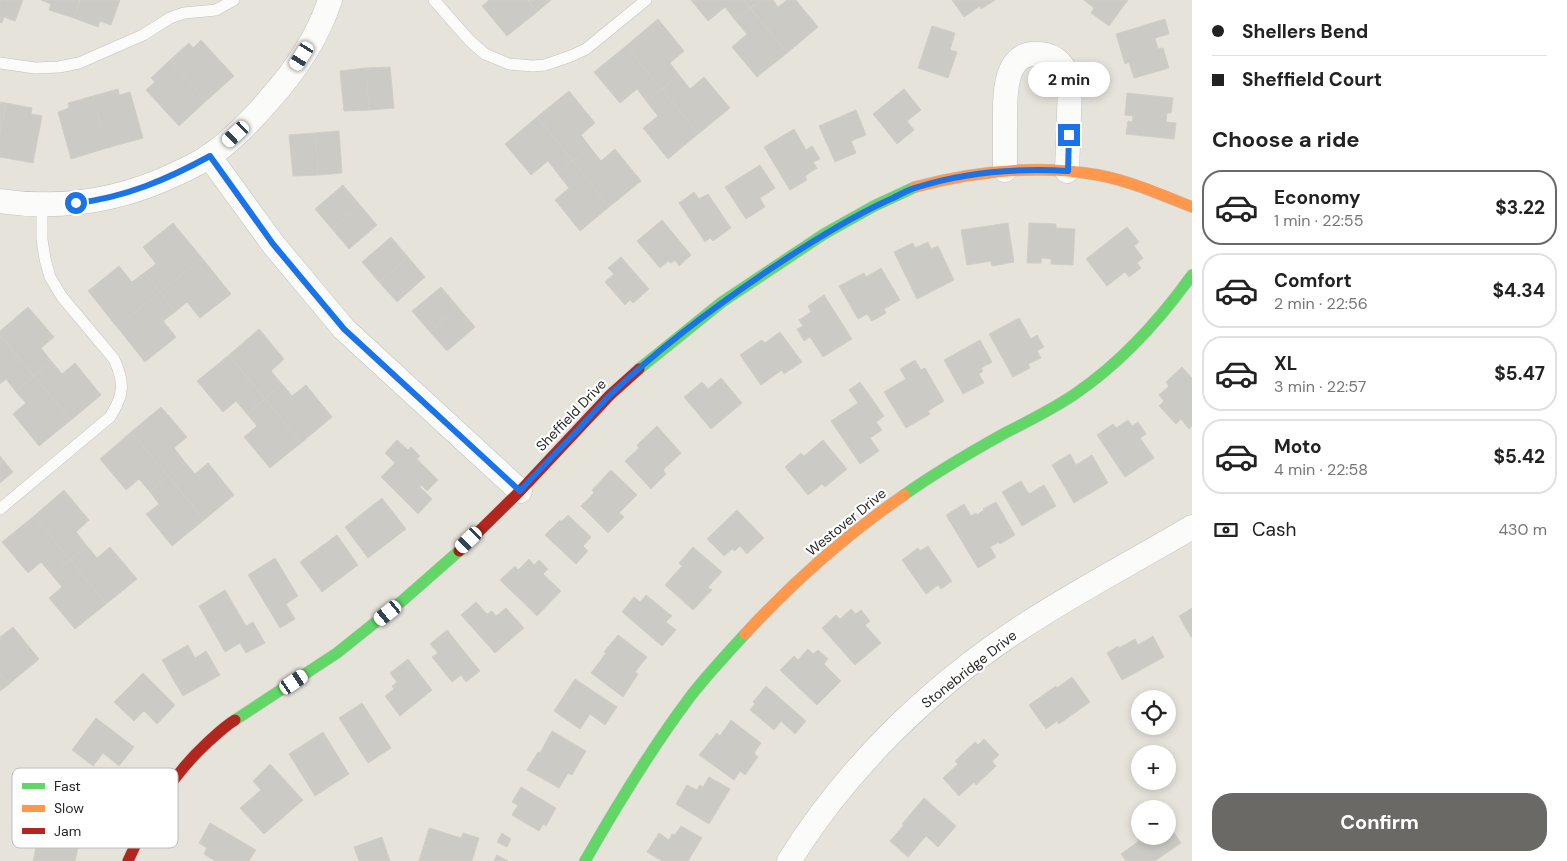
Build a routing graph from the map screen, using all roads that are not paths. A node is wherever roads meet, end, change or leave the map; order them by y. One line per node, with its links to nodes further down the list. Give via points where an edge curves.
1 (234, 0): 5 (lane, via 216,10 184,13 170,18 143,35 79,63 36,68)
2 (330, 0): 6 (street, via 292,72 245,125)
3 (434, 0): 4 (lane, via 484,54 509,64 534,66 586,49)
4 (646, 0)
5 (0, 63)
6 (210, 156): 10 (street, via 164,179 116,196 88,202); 13 (street, via 273,244 344,329)
7 (1005, 170): 8 (street, Sheffield Drive); 8 (street, via 1007,78 1020,58 1043,54 1062,64 1068,74); 13 (street, Sheffield Drive, via 916,187 824,234 769,270 722,302 630,377)
8 (1068, 171): 11 (street, Sheffield Drive, via 1099,175 1148,189)
9 (0, 201): 10 (street)
10 (42, 204): 14 (lane, via 42,239 50,277 62,297 114,359 122,382 122,394 110,417)
11 (1192, 207)
12 (1192, 275): 19 (street, Westover Drive, via 1148,332 1116,363 1054,408 962,458 907,493 833,550 764,612 686,703 650,754)
13 (520, 491): 16 (street, Sheffield Drive, via 444,565 373,625 228,724)
14 (0, 509)
15 (1192, 527): 20 (street, Stonebridge Drive, via 1019,629 961,671 886,739 854,774)
16 (178, 773)
17 (134, 848): 18 (street, Sheffield Drive)
18 (128, 861)
19 (585, 861)
20 (789, 861)

